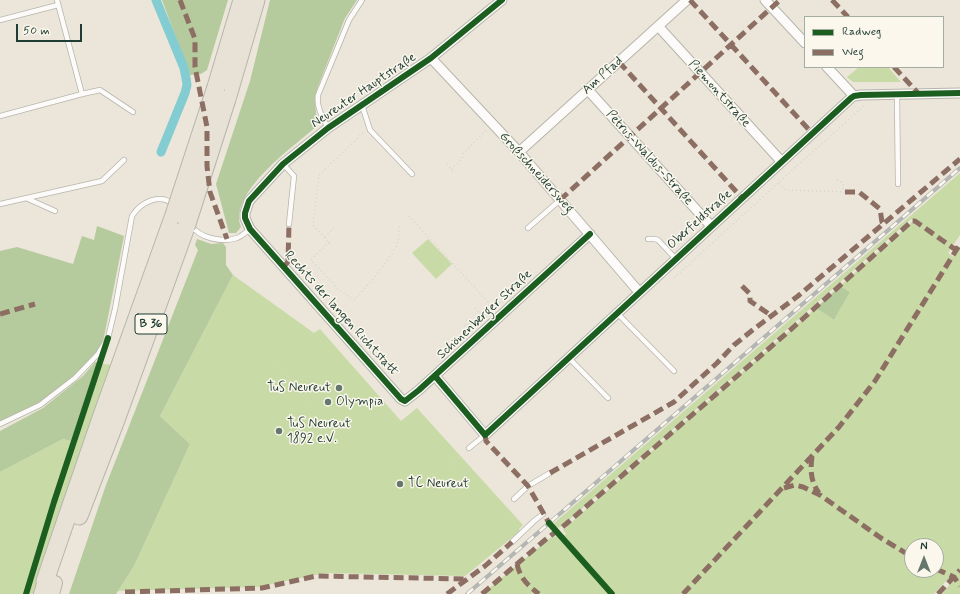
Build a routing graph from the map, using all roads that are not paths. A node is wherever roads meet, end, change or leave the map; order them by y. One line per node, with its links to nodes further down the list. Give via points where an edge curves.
1 (242, 0): 14 (highway, B 36)
2 (256, 0): 14 (highway, B 36)
3 (362, 0): 22 (lane, via 349,20 318,95 319,107)
4 (502, 0): 11 (street, Neureuter Hauptstraße)
5 (687, 0): 9 (street, Am Pfad)
6 (765, 0): 10 (street)
7 (58, 3): 8 (lane); 16 (lane)
8 (0, 20)
9 (658, 26): 13 (street, Am Pfad); 25 (street, Piemontstraße)
10 (804, 42)
11 (431, 58): 19 (street, Neureuter Hauptstraße); 23 (street, Großschneidersweg)
12 (828, 68): 18 (street)
13 (588, 90): 23 (street, Am Pfad); 35 (street, Petrus-Waldus-Straße)
14 (221, 93): 54 (highway, B 36, bridge, via 180,221 148,334)
15 (960, 93): 17 (street)
16 (82, 94): 20 (lane, via 100,90); 21 (lane)
17 (897, 94): 18 (street); 28 (lane)
18 (854, 96): 25 (street, Oberfeldstraße)
19 (362, 105): 22 (street, Neureuter Hauptstraße); 27 (lane, via 369,127)
20 (133, 112)
21 (0, 116)
22 (328, 128): 26 (street, Neureuter Hauptstraße)
23 (518, 152): 30 (street, Großschneidersweg)
24 (124, 160): 29 (lane, via 102,181)
25 (781, 161): 35 (street, Oberfeldstraße)
26 (283, 164): 32 (street, Neureuter Hauptstraße); 34 (lane, via 294,176)
27 (412, 174)
28 (898, 184)
29 (26, 198): 31 (lane); 33 (lane)
30 (560, 200): 36 (lane); 38 (street, Großschneidersweg)
31 (0, 204)
32 (246, 207): 37 (street, Rechts der langen Richtstatt, via 245,218)
33 (54, 210)
34 (289, 224)
35 (711, 226): 40 (street, Oberfeldstraße)
36 (528, 228)
37 (250, 229): 45 (street, Rechts der langen Richtstatt, via 401,399 409,400); 47 (lane, via 237,238 208,237 194,230 173,203 165,199 154,199 141,205 132,216 108,338 98,354 75,378 40,405)
38 (590, 234): 41 (street, Großschneidersweg); 45 (street, Schönenberger Straße)
39 (648, 239): 40 (lane, via 658,240)
40 (675, 258): 41 (street, Oberfeldstraße)
41 (639, 292): 42 (street, Oberfeldstraße)
42 (616, 312): 43 (street, Oberfeldstraße); 44 (lane)
43 (568, 357): 46 (lane); 48 (street, Oberfeldstraße)
44 (674, 371)
45 (434, 376): 48 (street, Schönenberger Straße)
46 (608, 398)
47 (0, 424)
48 (484, 435): 49 (lane)
49 (469, 448)
50 (550, 473): 51 (lane, via 528,486)
51 (514, 499)
52 (543, 514): 53 (lane)
53 (512, 542)
54 (49, 588)

